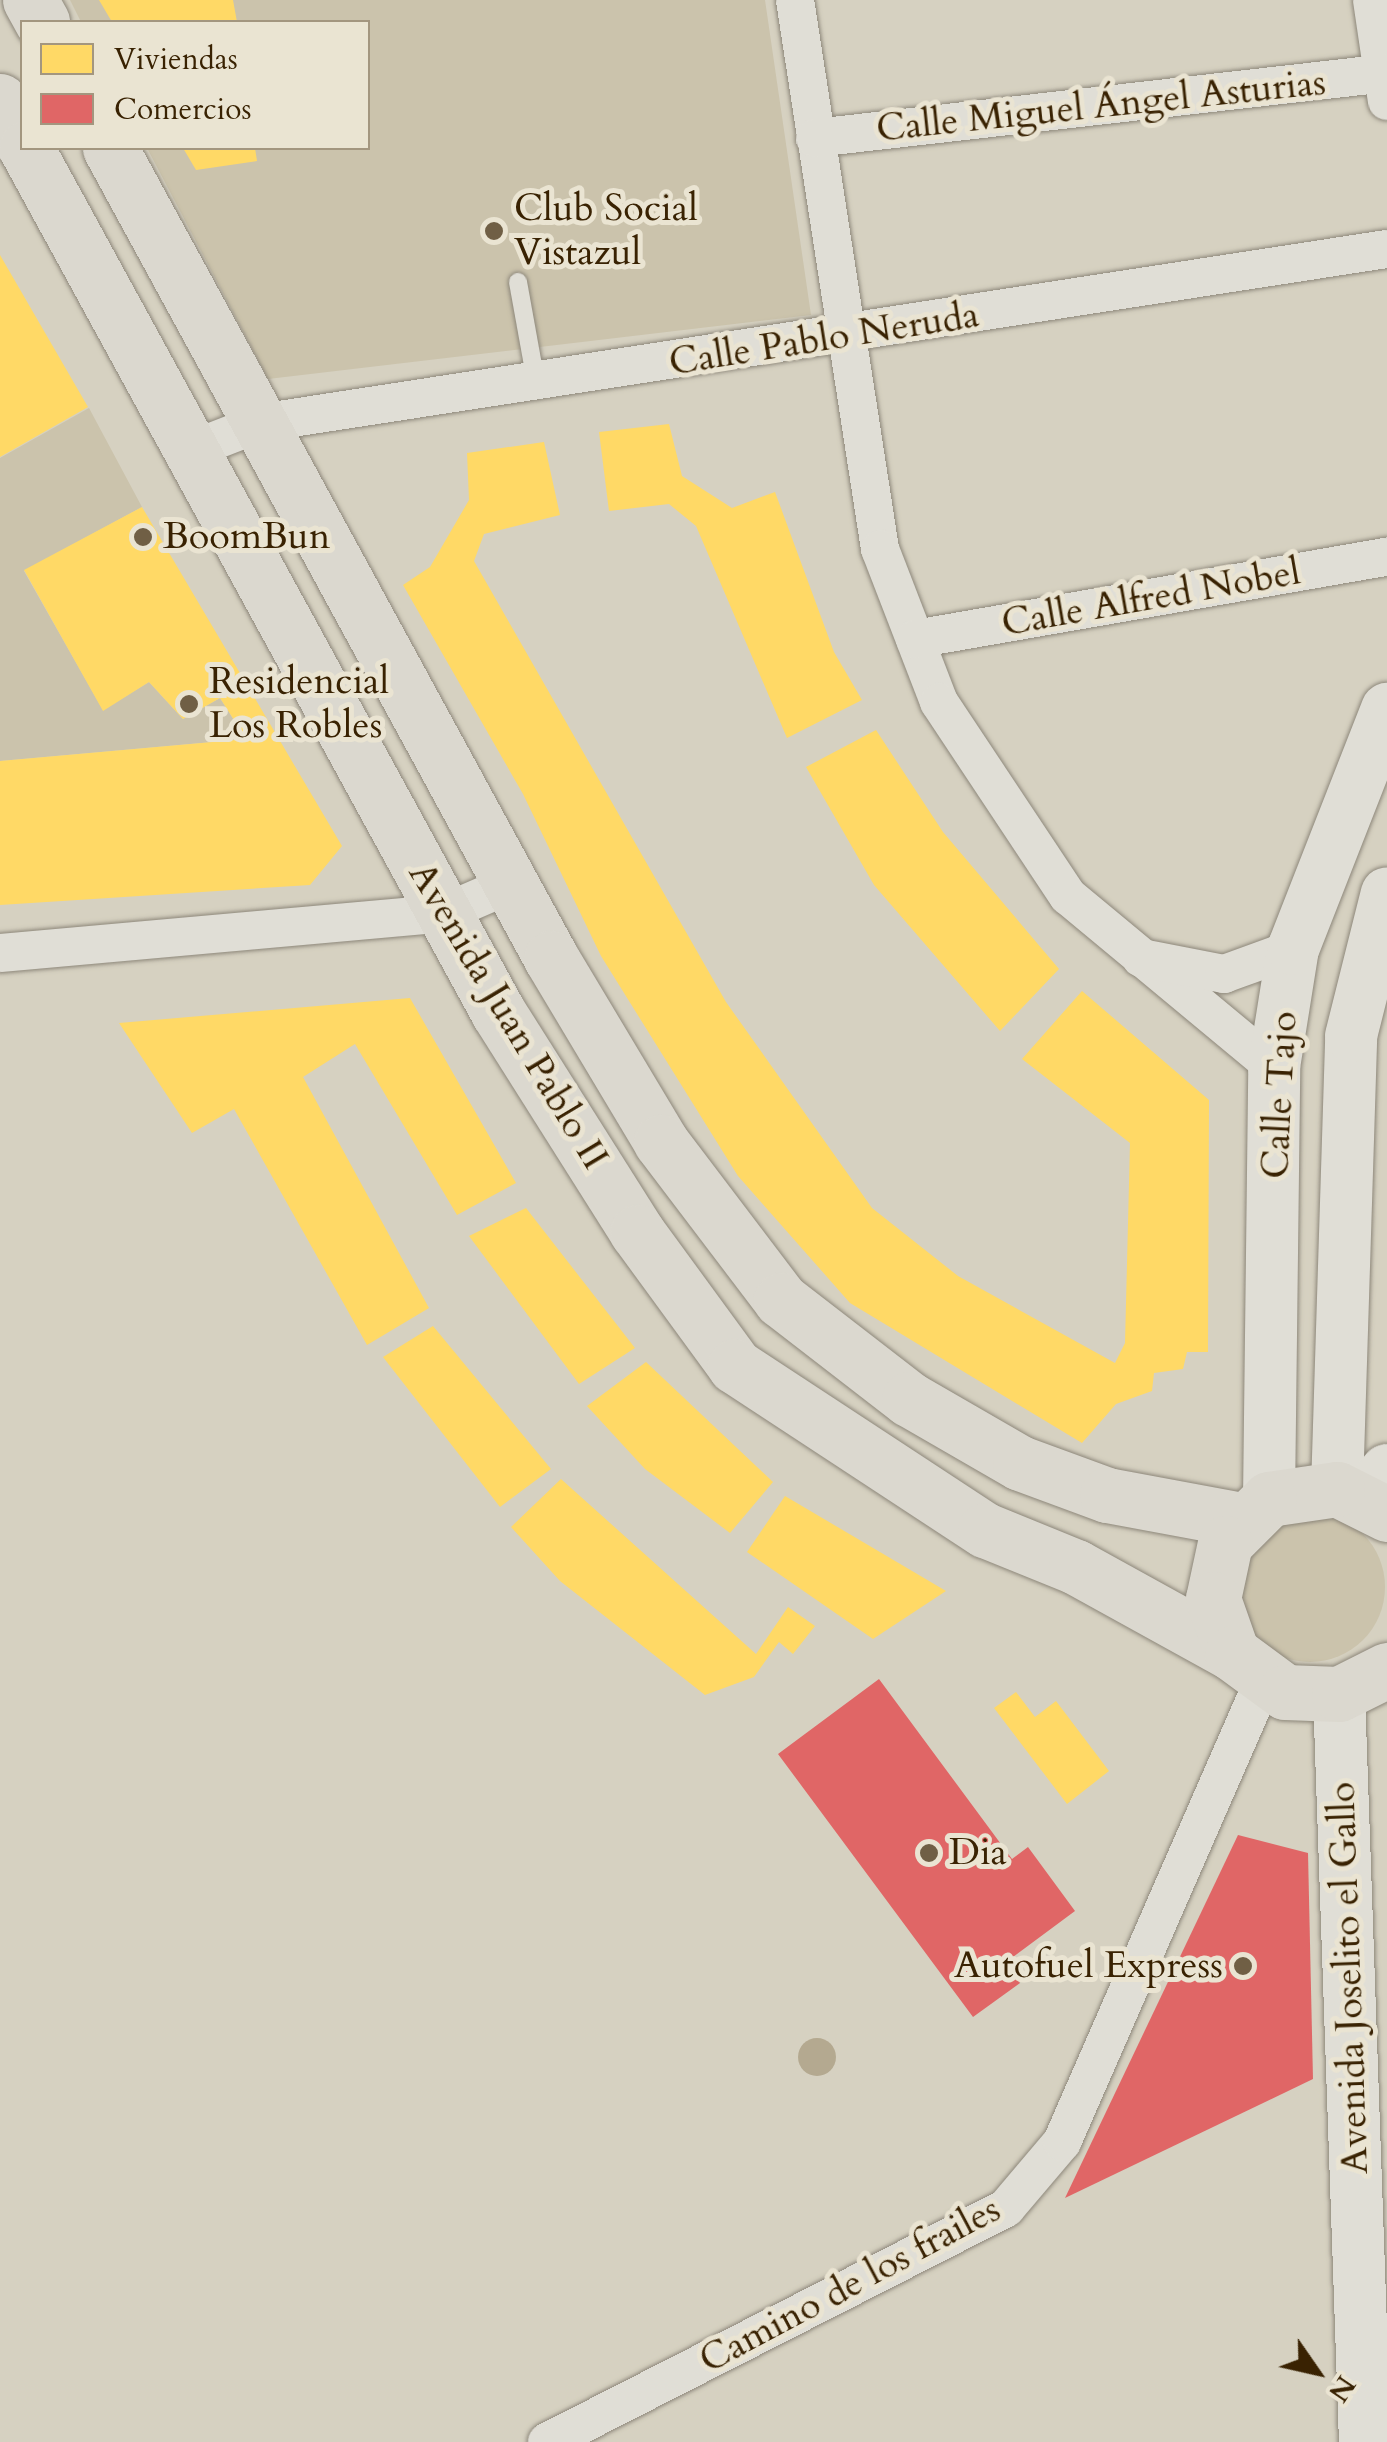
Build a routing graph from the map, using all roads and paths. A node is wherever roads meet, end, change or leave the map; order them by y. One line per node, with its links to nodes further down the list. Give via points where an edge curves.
1 (795, 0): 6 (street)
2 (1372, 0): 3 (street)
3 (1385, 83): 6 (street, Calle Miguel Ángel Asturias)
4 (0, 101): 5 (main road, Avenida Juan Pablo II)
5 (20, 138)
6 (815, 138): 11 (street)
7 (27, 150): 14 (main road, Avenida Juan Pablo II)
8 (111, 150): 13 (main road, Avenida Juan Pablo II)
9 (1387, 248): 11 (street, Calle Pablo Neruda)
10 (518, 282): 12 (lane)
11 (842, 337): 12 (street, Calle Pablo Neruda); 16 (street, via 880,550)
12 (536, 382): 13 (street, Calle Pablo Neruda)
13 (260, 423): 14 (street, Calle Pablo Neruda); 18 (main road, Avenida Juan Pablo II)
14 (190, 450): 20 (main road, Avenida Juan Pablo II)
15 (1387, 557): 16 (street, Calle Alfred Nobel)
16 (914, 639): 23 (street, via 939,702 1068,896)
17 (1387, 708): 21 (street, Calle Tajo)
18 (512, 884): 20 (street); 27 (main road, Avenida Juan Pablo II, via 661,1142 781,1300 908,1399 1020,1463 1107,1494)
19 (1387, 893): 24 (street, Calle Tajo)
20 (444, 914): 22 (street); 28 (main road, Avenida Juan Pablo II, via 637,1232 736,1366 986,1530 1076,1567)
21 (1293, 949): 23 (street, via 1224,974); 25 (street, Calle Tajo)
22 (0, 953)
23 (1140, 958): 25 (street)
24 (1369, 1031): 26 (street, Calle Tajo)
25 (1274, 1066): 27 (street, Calle Tajo)
26 (1369, 1493): 27 (main road, Avenida Juan Pablo II)
27 (1256, 1510): 28 (main road, via 1214,1584)
28 (1248, 1668): 30 (main road, Avenida Juan Pablo II); 31 (street, Camino de los frailes, via 1062,2142 1006,2208)
29 (1387, 1670): 30 (main road)
30 (1339, 1694): 32 (street, Avenida Joselito el Gallo)
31 (547, 2442)
32 (1365, 2442)

